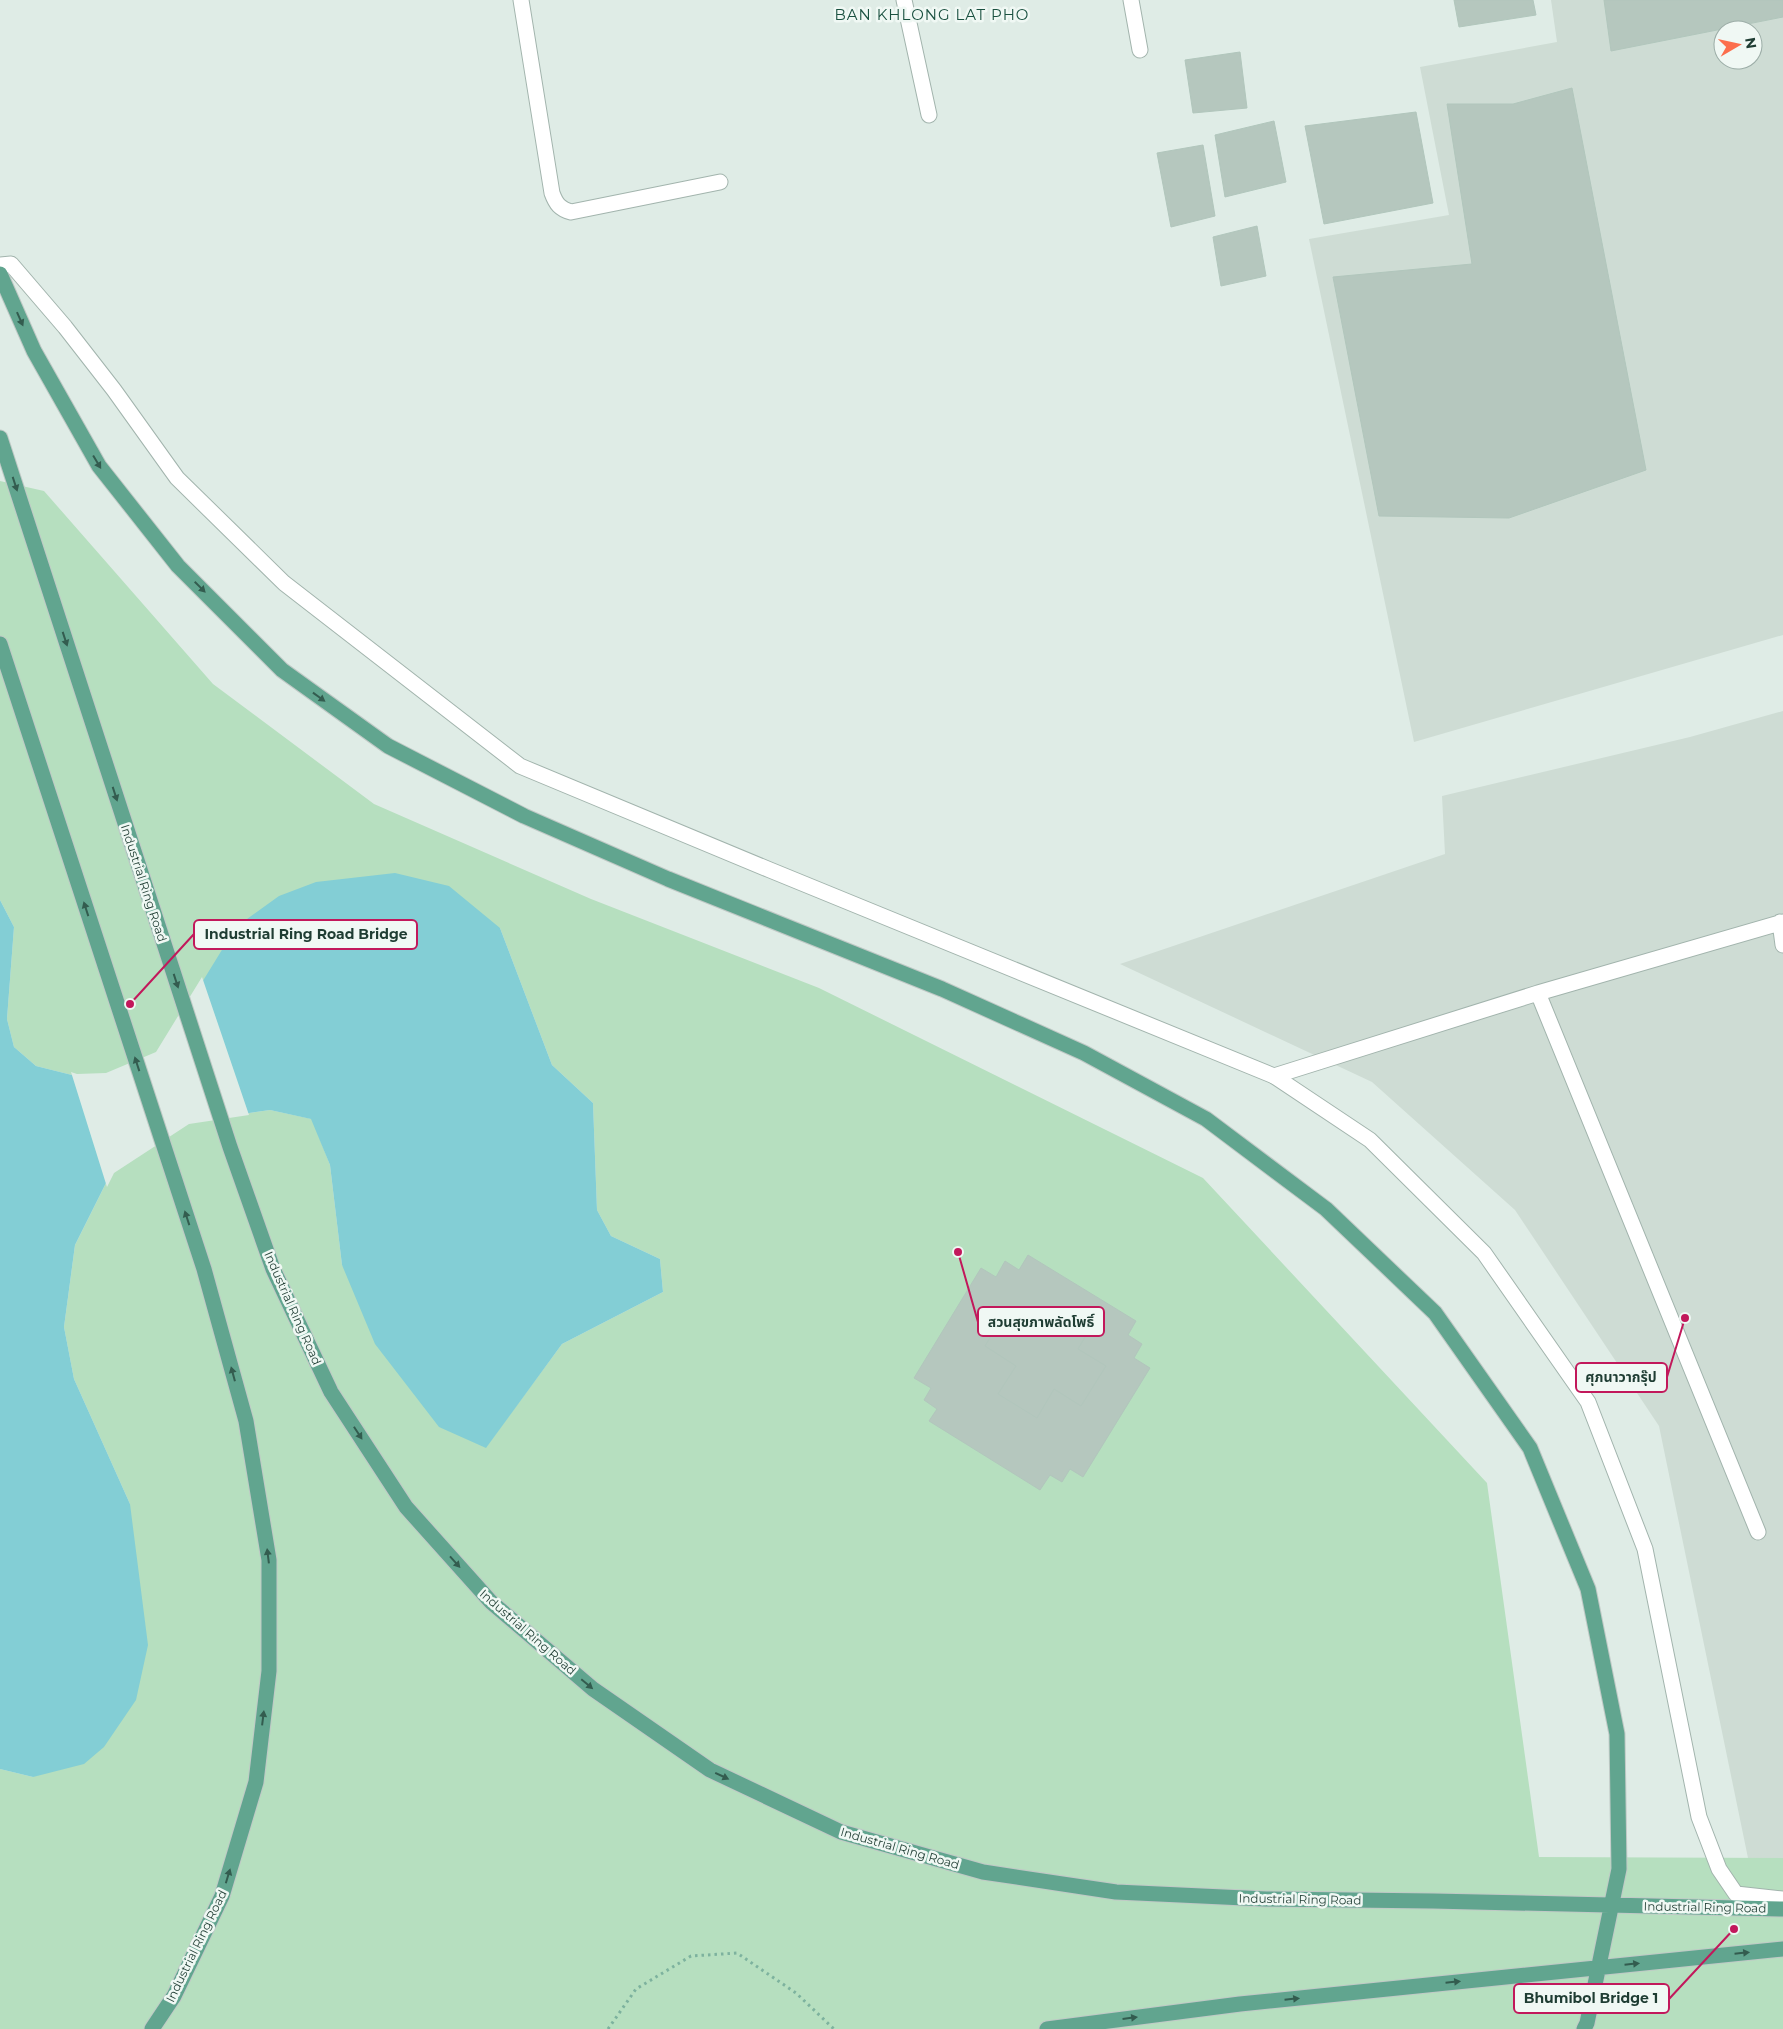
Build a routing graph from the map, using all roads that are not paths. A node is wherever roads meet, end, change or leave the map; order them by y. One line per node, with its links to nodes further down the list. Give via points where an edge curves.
1 (521, 0): 6 (street, via 552,193 562,210 571,212)
2 (904, 0): 5 (street)
3 (1131, 0): 4 (street)
4 (1140, 50)
5 (929, 115)
6 (720, 182)
7 (0, 265): 14 (street, via 11,264 65,328 177,478 284,583 520,766)
8 (0, 274): 21 (main road, one-way to 21, via 34,351 99,466 178,566 282,670 388,746 524,816 668,879 942,989 1084,1053 1206,1119 1326,1209 1435,1314 1530,1448 1588,1589 1617,1734 1619,1869)
9 (0, 438): 17 (main road, Industrial Ring Road, one-way to 17, via 230,1147 273,1269 331,1392 406,1507 491,1602 593,1689 710,1770 841,1832 983,1872 1116,1892 1266,1900 1433,1900)
10 (0, 644): 19 (main road, Industrial Ring Road, one-way to 10, via 174,1996 222,1896 256,1782 269,1671 269,1560 246,1421 204,1269)
11 (1781, 922): 12 (street); 13 (street)
12 (1783, 945)
13 (1538, 993): 14 (street); 15 (street)
14 (1274, 1076): 16 (street, via 1370,1140 1484,1253 1588,1402 1645,1549 1699,1817 1719,1869 1736,1894)
15 (1758, 1532)
16 (1783, 1899)
17 (1783, 1909)
18 (1783, 1949): 20 (main road, one-way to 18, via 1250,2003)
19 (152, 2029)
20 (1047, 2029)
21 (1584, 2029)

